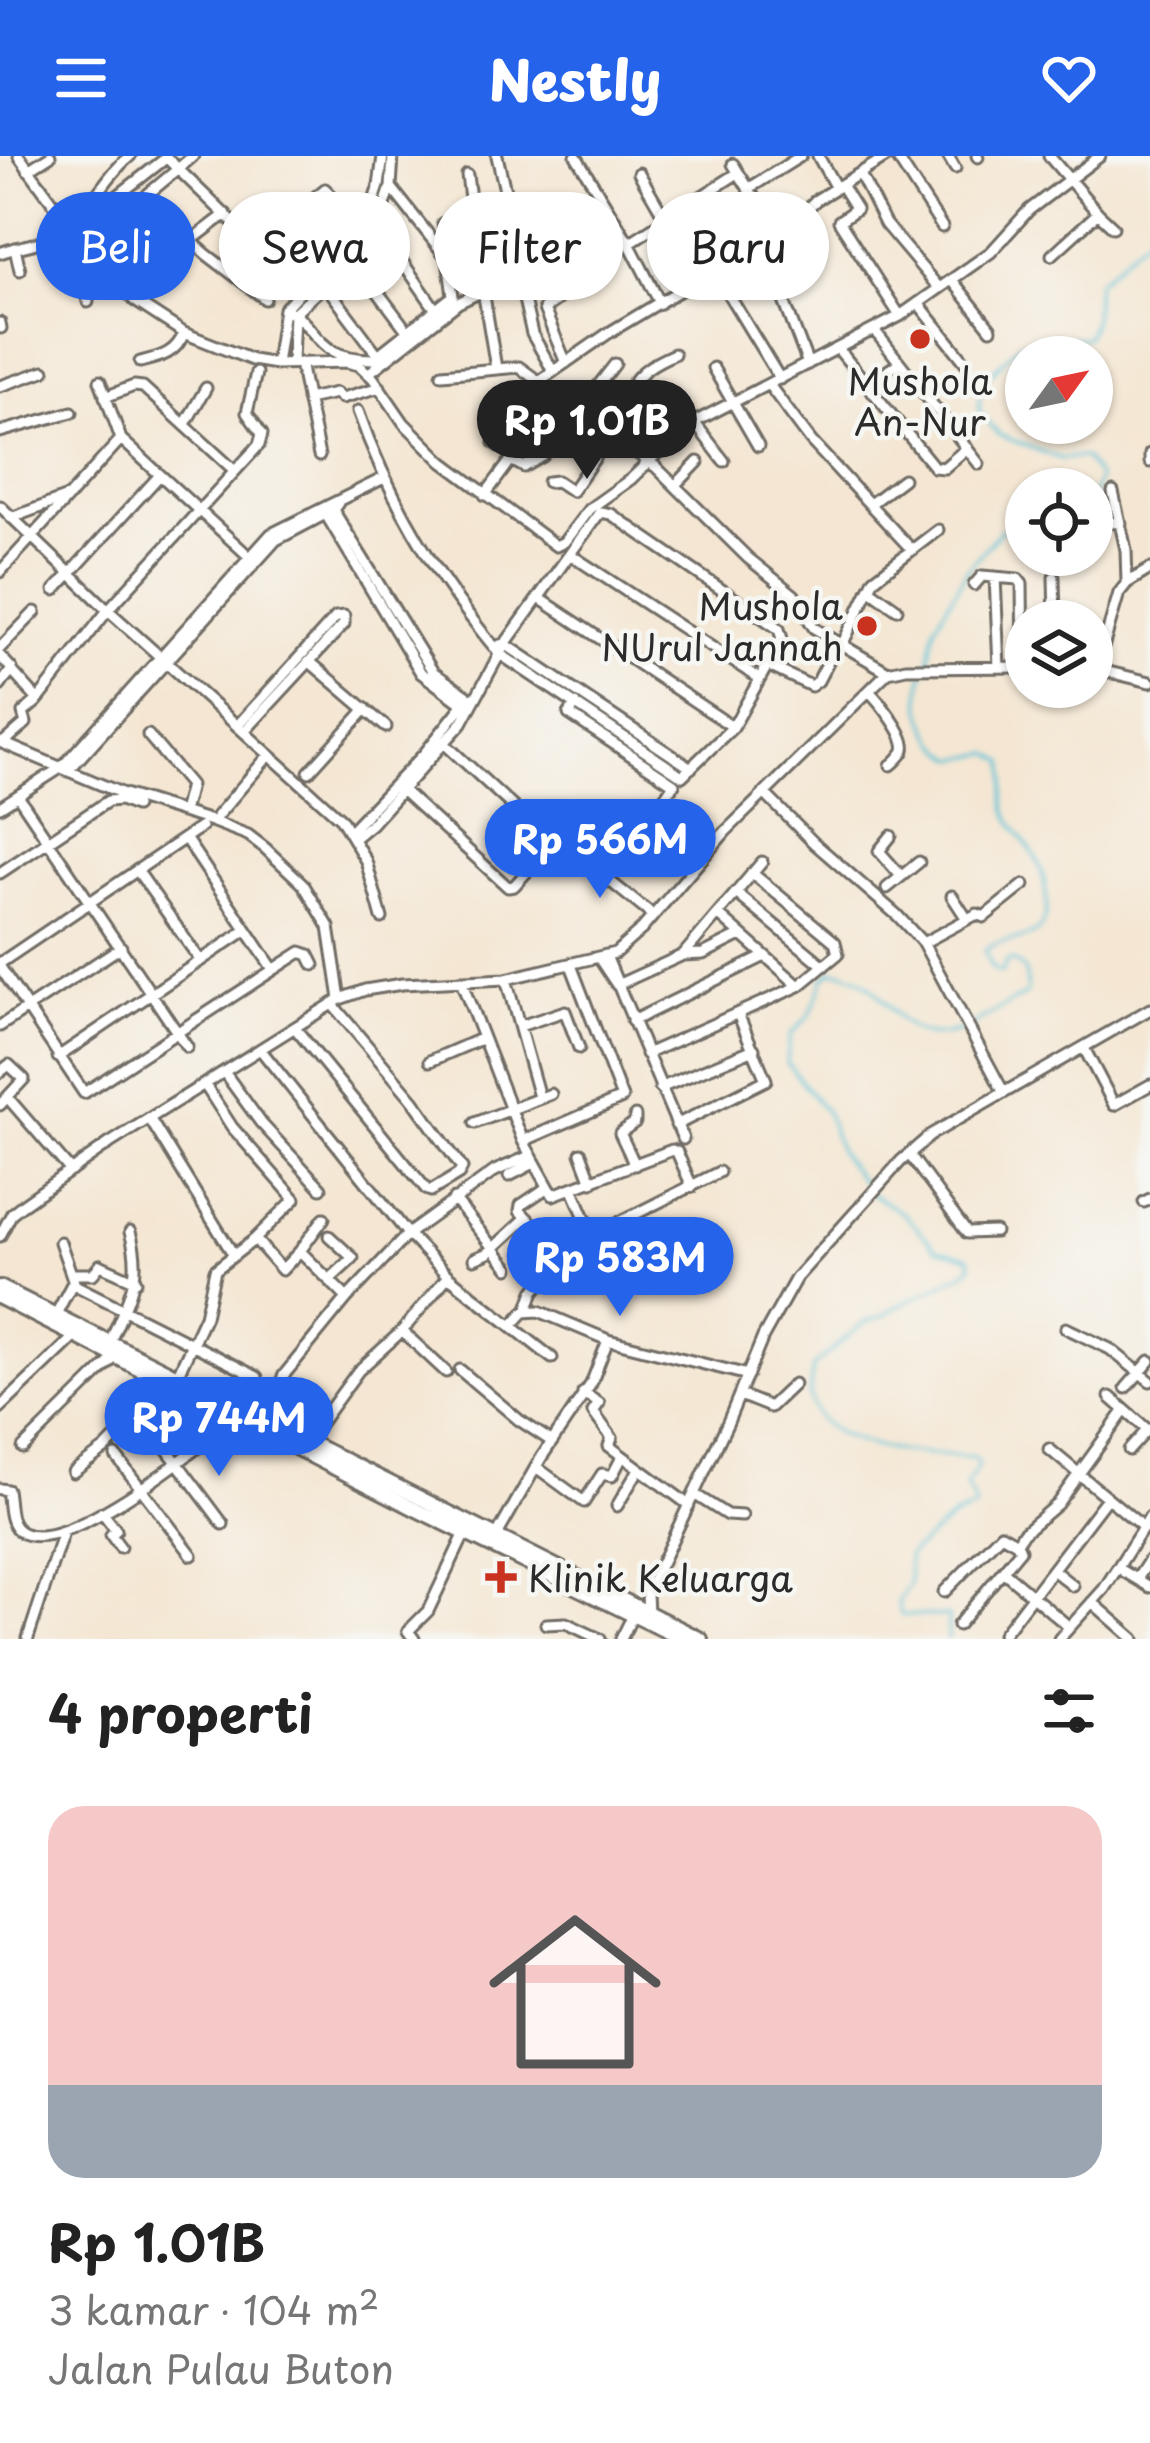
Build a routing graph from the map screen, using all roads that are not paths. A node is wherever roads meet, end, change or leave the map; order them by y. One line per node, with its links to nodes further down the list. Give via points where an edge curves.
1 (19, 156): 17 (street)
2 (50, 156): 17 (street)
3 (130, 156): 27 (street)
4 (193, 156): 18 (street)
5 (383, 156): 30 (street)
6 (393, 156): 23 (street)
7 (497, 156): 33 (street)
8 (576, 156): 34 (street)
9 (801, 156): 25 (street)
10 (892, 156): 20 (street); 42 (street)
11 (948, 156): 16 (street)
12 (1049, 156): 22 (street)
13 (1100, 156): 22 (street)
14 (165, 157): 18 (street); 28 (street)
15 (823, 158): 24 (street)
16 (955, 168)
17 (28, 170): 26 (street)
18 (178, 170): 29 (street); 39 (street)
19 (639, 173): 35 (street)
20 (860, 174): 24 (street); 58 (street, via 885,224)
21 (467, 175): 32 (street)
22 (1073, 179): 40 (street); 57 (street)
23 (391, 187): 31 (street); 49 (street)
24 (838, 187): 38 (street); 78 (street, via 856,209 840,224)
25 (748, 189): 36 (street, via 736,169); 37 (street)
26 (45, 192)
27 (97, 192)
28 (119, 192)
29 (153, 192)
30 (379, 192)
31 (389, 192)
32 (469, 192)
33 (505, 192)
34 (597, 192)
35 (650, 192)
36 (705, 192)
37 (750, 192)
38 (829, 194)
39 (219, 208)
40 (1098, 213): 43 (street); 53 (street)
41 (219, 219): 46 (street)
42 (942, 227)
43 (1113, 227)
44 (647, 232): 50 (street)
45 (623, 234): 50 (street)
46 (195, 238)
47 (36, 242): 51 (street)
48 (195, 242): 54 (street)
49 (434, 242)
50 (629, 243): 73 (street)
51 (15, 248): 52 (street); 55 (street)
52 (0, 253)
53 (1052, 255)
54 (219, 262)
55 (20, 270)
56 (410, 273): 76 (street)
57 (952, 280): 58 (street); 79 (street)
58 (939, 287): 74 (street)
59 (135, 300): 75 (street)
60 (143, 300): 75 (street)
61 (296, 300): 77 (street)
62 (302, 300): 77 (street)
63 (337, 300): 85 (street)
64 (387, 300): 80 (street)
65 (447, 300): 76 (street)
66 (466, 300): 99 (street)
67 (485, 300): 94 (street)
68 (527, 300): 97 (street, via 532,334)
69 (556, 300): 88 (street, via 544,309)
70 (665, 300): 73 (street)
71 (732, 300): 101 (street)
72 (784, 301): 93 (street)
73 (660, 303): 88 (street)
74 (918, 303): 78 (street); 90 (street)
75 (139, 304): 82 (street)
76 (436, 310): 80 (street)
77 (288, 311): 85 (street, via 332,351); 87 (street); 91 (street)
78 (900, 316): 81 (street)
79 (992, 329)
80 (408, 332): 85 (street)
81 (875, 332): 83 (street); 89 (street)
82 (184, 333): 86 (street, via 166,355); 91 (street)
83 (839, 350): 93 (street); 104 (street)
84 (674, 354): 119 (street, via 630,388 651,408)
85 (378, 355)
86 (140, 362)
87 (296, 363): 91 (street); 99 (street, via 346,362); 110 (street)
88 (566, 363): 97 (street)
89 (898, 363): 104 (street); 123 (street)
90 (966, 363)
91 (275, 364)
92 (614, 364): 112 (street)
93 (808, 364): 101 (street)
94 (496, 368): 100 (street); 106 (street, via 519,368)
95 (713, 368): 111 (street)
96 (44, 370): 105 (street)
97 (553, 371): 106 (street)
98 (256, 373): 130 (street, via 247,413 262,437)
99 (368, 373): 107 (street)
100 (442, 374)
101 (780, 379): 103 (street)
102 (100, 381): 109 (street)
103 (769, 385): 111 (street); 139 (street)
104 (867, 385): 123 (street, via 934,467)
105 (0, 386)
106 (543, 386): 112 (street); 118 (street)
107 (380, 387): 110 (street); 137 (street, via 423,443)
108 (206, 388): 116 (street)
109 (105, 397): 116 (street, via 143,387); 120 (street)
110 (307, 399): 124 (street)
111 (731, 403): 115 (street); 122 (street)
112 (578, 410): 119 (street); 125 (street, via 543,456 526,467)
113 (358, 411): 132 (street)
114 (72, 412): 117 (street)
115 (694, 422): 126 (street); 127 (street)
116 (184, 424): 130 (street)
117 (0, 432)
118 (510, 432)
119 (615, 435): 127 (street); 134 (street, via 572,491)
120 (121, 439): 131 (street); 138 (street)
121 (495, 443): 125 (street)
122 (758, 446)
123 (967, 448): 129 (street)
124 (320, 456)
125 (511, 460): 137 (street)
126 (724, 461)
127 (650, 462): 135 (street); 137 (street, via 589,509 558,546)
128 (698, 462): 135 (street)
129 (980, 464)
130 (235, 471): 142 (street)
131 (160, 475): 142 (street); 153 (street)
132 (384, 478): 141 (street); 168 (street, via 462,609)
133 (902, 479): 139 (street)
134 (548, 482)
135 (676, 485): 167 (street, via 794,595 810,624)
136 (1113, 492): 145 (street)
137 (485, 495)
138 (70, 496): 143 (street); 147 (street)
139 (870, 504): 148 (street)
140 (0, 506): 143 (street)
141 (330, 508): 150 (street); 184 (street, via 421,673)
142 (198, 511): 150 (street); 164 (street)
143 (10, 518): 147 (street)
144 (1113, 523): 145 (street)
145 (1121, 523): 156 (street)
146 (938, 530): 148 (street)
147 (31, 540): 152 (street); 153 (street)
148 (912, 550): 158 (street)
149 (571, 555): 160 (street); 173 (street, via 596,516 610,514 779,628); 179 (street)
150 (253, 559): 171 (street)
151 (1150, 569): 156 (street)
152 (0, 572)
153 (69, 574): 159 (street); 164 (street)
154 (995, 577): 157 (street); 161 (street, via 1018,580); 174 (street)
155 (1054, 577): 162 (street)
156 (1127, 583): 165 (street)
157 (974, 585)
158 (869, 589): 163 (street); 167 (street)
159 (55, 590)
160 (539, 598): 168 (street); 186 (street)
161 (1022, 600)
162 (1055, 600)
163 (896, 609)
164 (108, 610): 171 (street); 183 (street)
165 (1113, 610)
166 (35, 612): 169 (street)
167 (843, 644): 177 (street)
168 (500, 648): 184 (street); 196 (street); 196 (street)
169 (0, 652): 176 (street)
170 (830, 658): 173 (street, via 811,686)
171 (164, 660): 188 (street); 194 (street)
172 (310, 662): 185 (street); 188 (street); 188 (street, via 344,616)
173 (769, 666): 179 (street)
174 (999, 667): 175 (street); 177 (street)
175 (1005, 667)
176 (12, 670): 181 (street); 183 (street)
177 (888, 672): 182 (street)
178 (1113, 673): 180 (street)
179 (760, 679): 186 (street)
180 (1150, 682)
181 (0, 686)
182 (869, 691): 193 (street, via 904,745); 198 (street)
183 (38, 700): 190 (street)
184 (470, 700): 191 (street); 206 (street)
185 (366, 709): 187 (street); 195 (street)
186 (733, 727): 196 (street)
187 (386, 728)
188 (241, 729): 192 (street)
189 (148, 734): 202 (street, via 190,785)
190 (2, 742): 194 (street)
191 (445, 744): 197 (street); 197 (street, via 548,839 548,852 508,887)
192 (269, 755): 203 (street); 206 (street)
193 (891, 765)
194 (63, 767): 199 (street); 202 (street)
195 (309, 772)
196 (682, 776): 205 (street, via 640,833 610,821)
197 (402, 790): 206 (street)
198 (764, 793): 212 (street); 221 (street)
199 (18, 796): 201 (street); 210 (street)
200 (135, 806): 210 (street, via 112,800)
201 (0, 807)
202 (183, 812): 248 (street, via 248,836 303,884 329,927)
203 (217, 816)
204 (201, 827): 209 (street)
205 (602, 832)
206 (352, 834): 227 (street)
207 (662, 836): 212 (street)
208 (891, 836): 218 (street, via 879,851)
209 (185, 838): 215 (street); 229 (street)
210 (50, 842): 216 (street); 223 (street)
211 (575, 853): 225 (street)
212 (696, 862): 225 (street)
213 (762, 862): 217 (street)
214 (919, 862): 218 (street)
215 (137, 869): 223 (street); 237 (street)
216 (0, 872)
217 (752, 873): 220 (street); 241 (street, via 836,943 838,954)
218 (901, 876): 221 (street)
219 (1024, 885): 226 (street)
220 (736, 892): 224 (street); 241 (street)
221 (882, 893): 232 (street)
222 (952, 896): 228 (street)
223 (91, 902): 233 (street); 239 (street)
224 (718, 914): 231 (street); 234 (street)
225 (652, 916): 236 (street)
226 (984, 916): 228 (street); 230 (street)
227 (382, 918)
228 (967, 920): 232 (street)
229 (246, 930): 237 (street); 242 (street)
230 (994, 930)
231 (741, 935): 234 (street); 235 (street)
232 (922, 943): 272 (street)
233 (121, 946): 247 (street); 249 (street)
234 (683, 955): 245 (street)
235 (765, 956): 246 (street); 252 (street)
236 (603, 957): 240 (street); 245 (street)
237 (200, 960): 247 (street)
238 (314, 964): 242 (street, via 301,952)
239 (0, 965): 249 (street)
240 (571, 965): 243 (street); 281 (street, via 622,1098)
241 (824, 967): 246 (street)
242 (273, 969): 256 (street)
243 (506, 979): 244 (street); 254 (street)
244 (461, 981): 248 (street, via 365,990); 257 (street)
245 (617, 985): 252 (street)
246 (799, 986): 251 (street)
247 (152, 994): 256 (street); 264 (street)
248 (337, 1002): 255 (street); 255 (street, via 435,1127 459,1174 428,1191)
249 (27, 1008): 253 (street); 264 (street)
250 (1150, 1009): 261 (street)
251 (738, 1014): 262 (street); 263 (street)
252 (632, 1021): 263 (street)
253 (0, 1026)
254 (520, 1026): 260 (street, via 565,1011); 273 (street)
255 (295, 1028): 259 (street)
256 (178, 1033): 258 (street); 264 (street, via 91,1092 77,1087)
257 (483, 1038): 265 (street); 275 (street)
258 (187, 1047)
259 (260, 1048): 267 (street); 299 (street)
260 (579, 1048)
261 (1084, 1048): 269 (street, via 1114,1105); 272 (street)
262 (754, 1049): 270 (street); 279 (street, via 765,1082)
263 (646, 1054): 270 (street)
264 (58, 1058)
265 (430, 1061)
266 (0, 1072): 274 (street, via 12,1066 24,1078)
267 (224, 1072): 268 (street); 292 (street)
268 (206, 1085): 277 (street); 303 (street, via 295,1198)
269 (1150, 1085)
270 (661, 1088): 279 (street)
271 (551, 1094): 273 (street)
272 (1004, 1094): 283 (street)
273 (539, 1097): 275 (street)
274 (4, 1102): 286 (street)
275 (512, 1108): 278 (street); 281 (street)
276 (635, 1117): 285 (street, via 620,1133)
277 (151, 1121): 286 (street); 307 (street)
278 (475, 1123)
279 (676, 1125): 280 (street)
280 (683, 1139)
281 (524, 1141): 284 (street)
282 (581, 1153): 289 (street)
283 (909, 1154): 298 (street, via 967,1233); 333 (street, via 796,1277)
284 (532, 1160): 288 (street); 290 (street); 294 (street)
285 (635, 1165): 289 (street); 291 (street, via 675,1150)
286 (71, 1171): 300 (street, via 12,1213)
287 (719, 1172): 291 (street)
288 (509, 1176)
289 (592, 1182): 293 (street)
290 (548, 1187): 293 (street, via 556,1196); 296 (street, via 521,1204)
291 (692, 1187): 302 (street)
292 (321, 1188)
293 (573, 1190): 302 (street)
294 (454, 1198): 299 (street); 305 (street)
295 (324, 1218): 306 (street)
296 (525, 1219): 302 (street, via 560,1252); 305 (street)
297 (130, 1232): 314 (street)
298 (995, 1232)
299 (408, 1234): 311 (street); 317 (street)
300 (0, 1236)
301 (329, 1236): 313 (street, via 353,1258)
302 (593, 1236)
303 (255, 1239): 306 (street, via 282,1270); 307 (street)
304 (60, 1242): 312 (street)
305 (494, 1247): 308 (street); 309 (street)
306 (299, 1251): 313 (street)
307 (233, 1254): 327 (street, via 213,1274)
308 (474, 1259)
309 (509, 1268)
310 (554, 1268): 319 (street)
311 (448, 1276): 321 (street); 323 (street)
312 (73, 1278): 314 (street, via 100,1264); 318 (street); 320 (street)
313 (329, 1280): 317 (street)
314 (136, 1281): 318 (street)
315 (0, 1288): 320 (main road)
316 (0, 1298): 324 (main road)
317 (347, 1298): 346 (street, via 284,1375)
318 (124, 1308): 326 (street); 327 (street)
319 (527, 1311): 321 (street); 325 (street)
320 (56, 1315): 326 (main road)
321 (513, 1324): 329 (street)
322 (1066, 1328): 335 (street)
323 (402, 1331): 332 (street); 348 (street, via 358,1371)
324 (75, 1336): 328 (main road); 342 (street)
325 (608, 1340): 333 (street); 339 (street)
326 (110, 1342): 336 (main road)
327 (194, 1343): 334 (street); 336 (street)
328 (116, 1356): 336 (main road); 350 (street)
329 (552, 1358)
330 (1150, 1361): 335 (street)
331 (460, 1370): 349 (street)
332 (446, 1372)
333 (748, 1375): 340 (street)
334 (257, 1377)
335 (1145, 1377): 338 (street)
336 (173, 1380): 344 (street); 345 (main road); 346 (main road)
337 (794, 1384): 340 (street, via 770,1407)
338 (1126, 1388)
339 (584, 1393): 349 (street); 354 (street, via 599,1403 592,1412 616,1434 609,1446)
340 (740, 1395): 364 (street)
341 (1110, 1397): 343 (street)
342 (0, 1408)
343 (1126, 1410): 347 (street); 359 (street)
344 (140, 1412): 355 (street); 358 (street)
345 (237, 1418): 355 (street); 360 (main road)
346 (265, 1420): 348 (main road)
347 (1149, 1430): 352 (street)
348 (307, 1441): 360 (main road)
349 (551, 1442): 356 (street)
350 (23, 1448)
351 (1049, 1449): 359 (street)
352 (1129, 1450)
353 (116, 1456): 361 (street)
354 (622, 1457): 356 (street, via 584,1502); 357 (street)
355 (178, 1461): 361 (street); 369 (street)
356 (536, 1468): 372 (street)
357 (639, 1469): 364 (street); 365 (street)
358 (74, 1472)
359 (1078, 1475): 363 (street); 373 (street)
360 (363, 1477): 371 (main road); 372 (main road)
361 (142, 1488): 366 (street); 375 (street)
362 (0, 1489): 370 (street, via 21,1532)
363 (1107, 1498): 368 (street); 377 (street)
364 (692, 1499): 367 (street); 384 (street)
365 (617, 1506)
366 (102, 1512): 370 (street); 374 (street)
367 (742, 1516)
368 (1147, 1522): 387 (street)
369 (223, 1524)
370 (63, 1532): 389 (street)
371 (465, 1533): 390 (main road); 396 (street, via 428,1611 408,1631)
372 (496, 1537): 386 (main road)
373 (1018, 1543): 379 (street); 383 (street, via 1001,1534)
374 (120, 1547)
375 (192, 1556)
376 (1150, 1559): 380 (street)
377 (1053, 1570): 381 (street); 385 (street)
378 (1123, 1571): 380 (street)
379 (1004, 1572): 385 (street); 392 (street)
380 (1137, 1579): 382 (street)
381 (1073, 1586)
382 (1150, 1587)
383 (944, 1592)
384 (647, 1593): 386 (street); 390 (street)
385 (1033, 1596): 393 (street); 394 (street)
386 (626, 1601): 390 (main road)
387 (1092, 1602): 393 (street); 402 (street)
388 (22, 1605): 389 (street)
389 (37, 1612): 395 (street)
390 (641, 1614): 398 (street); 399 (main road); 400 (main road)
391 (545, 1624): 397 (street, via 566,1623)
392 (958, 1625)
393 (1068, 1626): 401 (street)
394 (1003, 1634)
395 (28, 1638)
396 (413, 1639)
397 (600, 1639)
398 (621, 1639)
399 (682, 1639)
400 (701, 1639)
401 (1058, 1639)
402 (1134, 1639)

